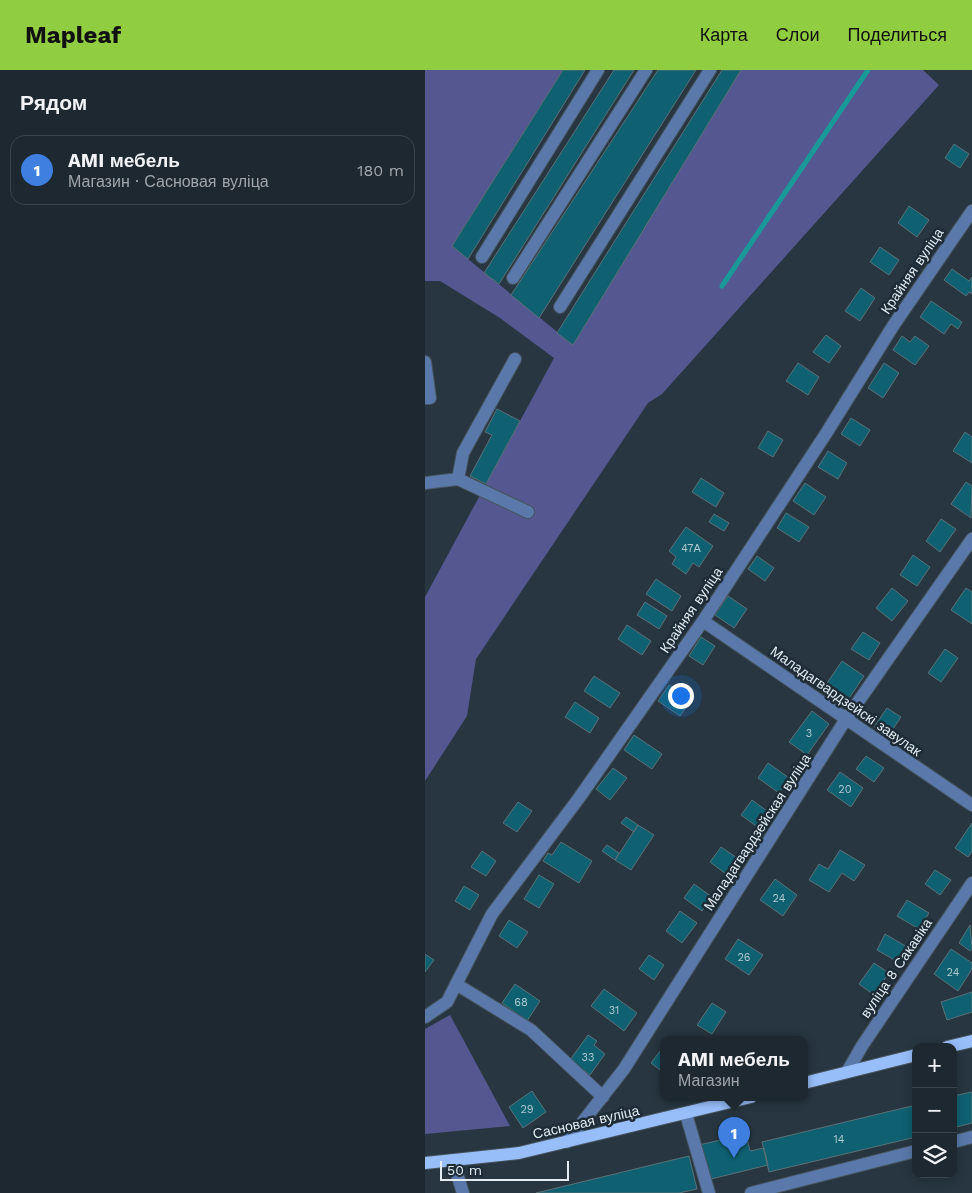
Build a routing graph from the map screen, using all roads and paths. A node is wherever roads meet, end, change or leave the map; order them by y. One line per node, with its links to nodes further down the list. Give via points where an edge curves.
1 (598, 70): 5 (street)
2 (646, 70): 6 (street)
3 (710, 70): 7 (street)
4 (972, 210): 15 (street, Крайняя вуліца, via 893,326)
5 (482, 257)
6 (513, 278)
7 (560, 307)
8 (515, 358): 11 (street, via 463,453)
9 (425, 362): 10 (street, via 430,398)
10 (425, 398)
11 (458, 479): 12 (street); 13 (street)
12 (425, 483)
13 (528, 512)
14 (972, 539): 16 (street, Маладагвардзейская вуліца)
15 (703, 621): 16 (street, Маладагвардзейскі завулак); 19 (street, Крайняя вуліца, via 579,798 492,914)
16 (847, 719): 17 (street, Маладагвардзейскі завулак); 26 (street, Маладагвардзейская вуліца)
17 (972, 805)
18 (972, 883): 24 (street, вуліца 8 Сакавіка)
19 (457, 984): 20 (street, Крайняя вуліца, via 447,1002); 26 (street, via 531,1030)
20 (425, 1018)
21 (972, 1040): 22 (main road)
22 (957, 1044)
23 (912, 1056): 24 (main road)
24 (847, 1072): 25 (main road)
25 (808, 1082)
26 (603, 1097): 31 (street, Маладагвардзейская вуліца)
27 (736, 1101): 28 (main road, Сасновая вуліца)
28 (686, 1114): 31 (main road, Сасновая вуліца); 36 (street)
29 (972, 1137): 30 (street)
30 (957, 1141)
31 (567, 1142): 33 (main road, Сасновая вуліца, via 519,1154)
32 (912, 1152): 37 (street)
33 (453, 1161): 34 (main road, Сасновая вуліца); 35 (street)
34 (425, 1163)
35 (463, 1193)
36 (709, 1193)
37 (751, 1193)

